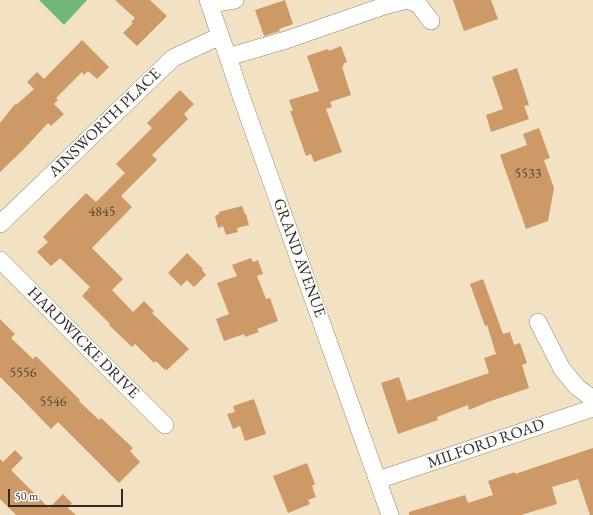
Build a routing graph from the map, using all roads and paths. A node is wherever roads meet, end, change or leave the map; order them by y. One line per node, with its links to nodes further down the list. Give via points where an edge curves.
1 (235, 0): 2 (street)
2 (209, 2): 4 (street, GRAND AVENUE)
3 (431, 21): 5 (street, via 418,4 407,0)
4 (220, 35): 5 (street, GRAND AVENUE); 6 (street, AINSWORTH PLACE, via 172,58)
5 (228, 57): 12 (street, GRAND AVENUE)
6 (0, 224)
7 (0, 260): 11 (street, HARDWICKE DRIVE)
8 (538, 322): 9 (street, via 562,369 577,387)
9 (593, 399)
10 (593, 408): 12 (street, MILFORD ROAD)
11 (165, 425)
12 (378, 480): 13 (street, GRAND AVENUE)
13 (390, 515)

